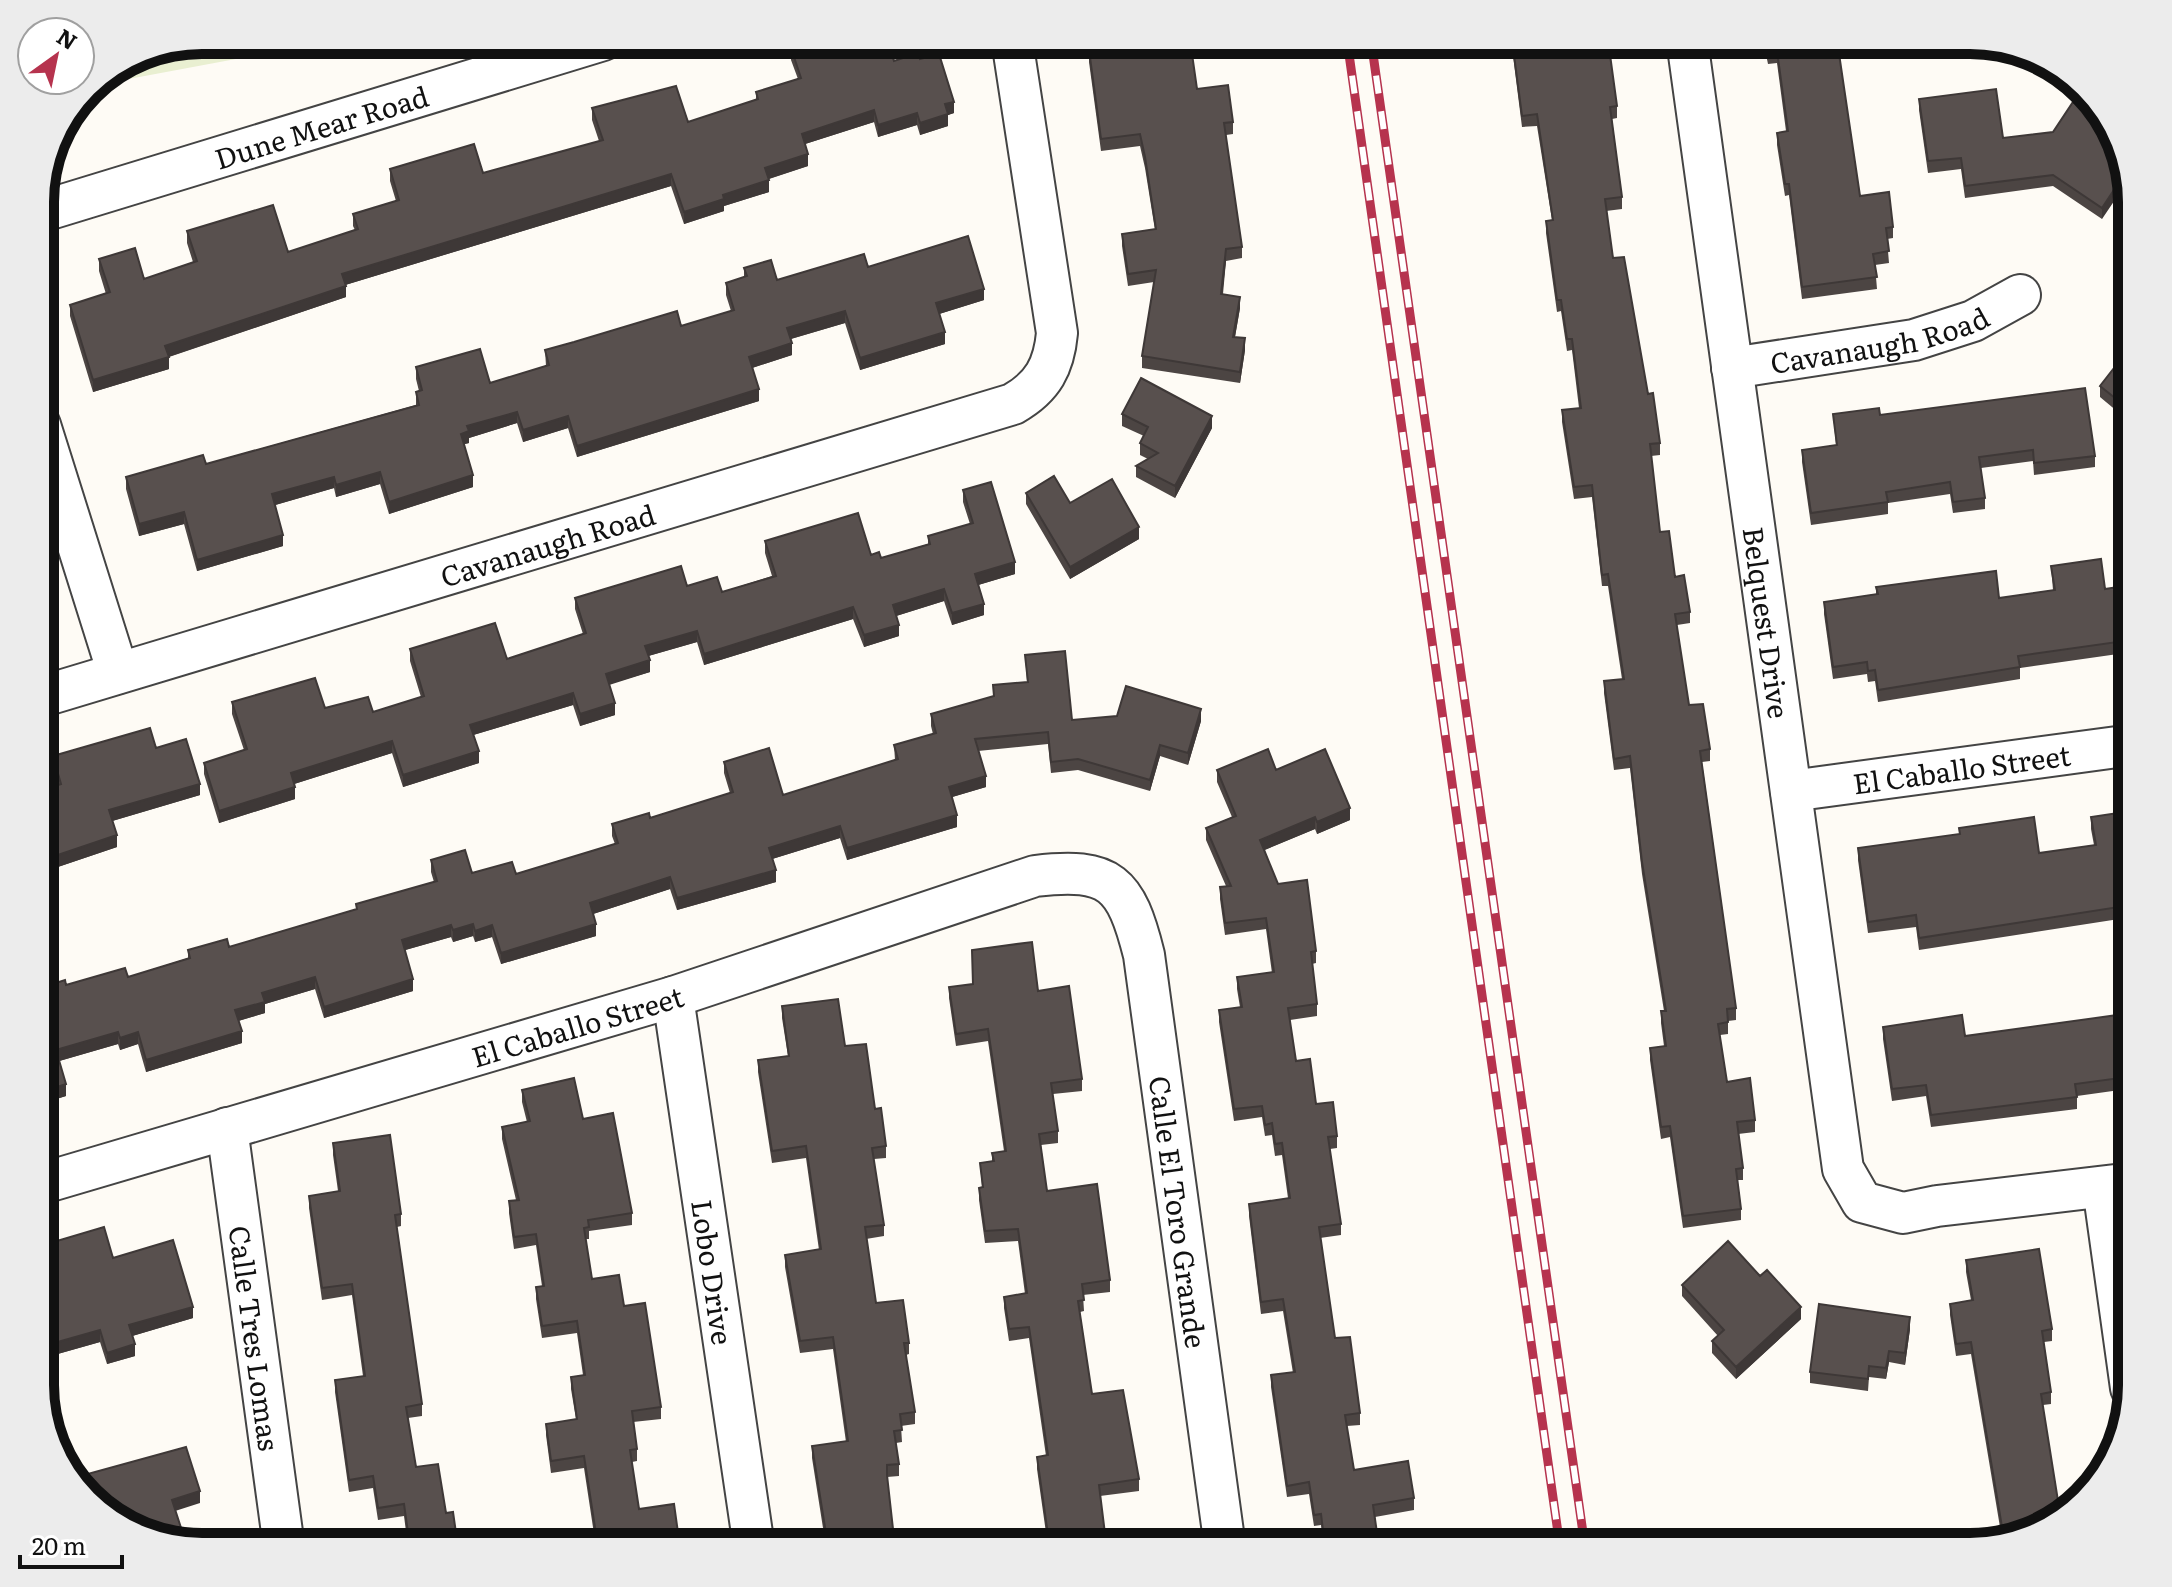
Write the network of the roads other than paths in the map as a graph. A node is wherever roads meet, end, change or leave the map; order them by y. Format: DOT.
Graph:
graph roads {
  1 [pos="529,54"];
  2 [pos="1014,54"];
  3 [pos="1689,54"];
  4 [pos="54,207"];
  5 [pos="2020,295"];
  6 [pos="1732,368"];
  7 [pos="54,470"];
  8 [pos="118,673"];
  9 [pos="54,693"];
  10 [pos="2118,747"];
  11 [pos="1791,791"];
  12 [pos="1112,883"];
  13 [pos="673,997"];
  14 [pos="227,1128"];
  15 [pos="54,1180"];
  16 [pos="2118,1185"];
  17 [pos="282,1533"];
  18 [pos="752,1533"];
  19 [pos="1223,1533"];
  1 -- 4 [label="street, Dune Mear Road"];
  2 -- 8 [label="street, Cavanaugh Road"];
  3 -- 6 [label="street, Belquest Drive"];
  5 -- 6 [label="street, Cavanaugh Road"];
  6 -- 11 [label="street, Belquest Drive"];
  7 -- 8 [label="street"];
  8 -- 9 [label="street, Cavanaugh Road"];
  10 -- 11 [label="street, El Caballo Street"];
  11 -- 16 [label="street, Belquest Drive"];
  12 -- 13 [label="street, El Caballo Street"];
  12 -- 19 [label="street, Calle El Toro Grande"];
  13 -- 14 [label="street, El Caballo Street"];
  13 -- 18 [label="street, Lobo Drive"];
  14 -- 15 [label="street, El Caballo Street"];
  14 -- 17 [label="street, Calle Tres Lomas"];
}
